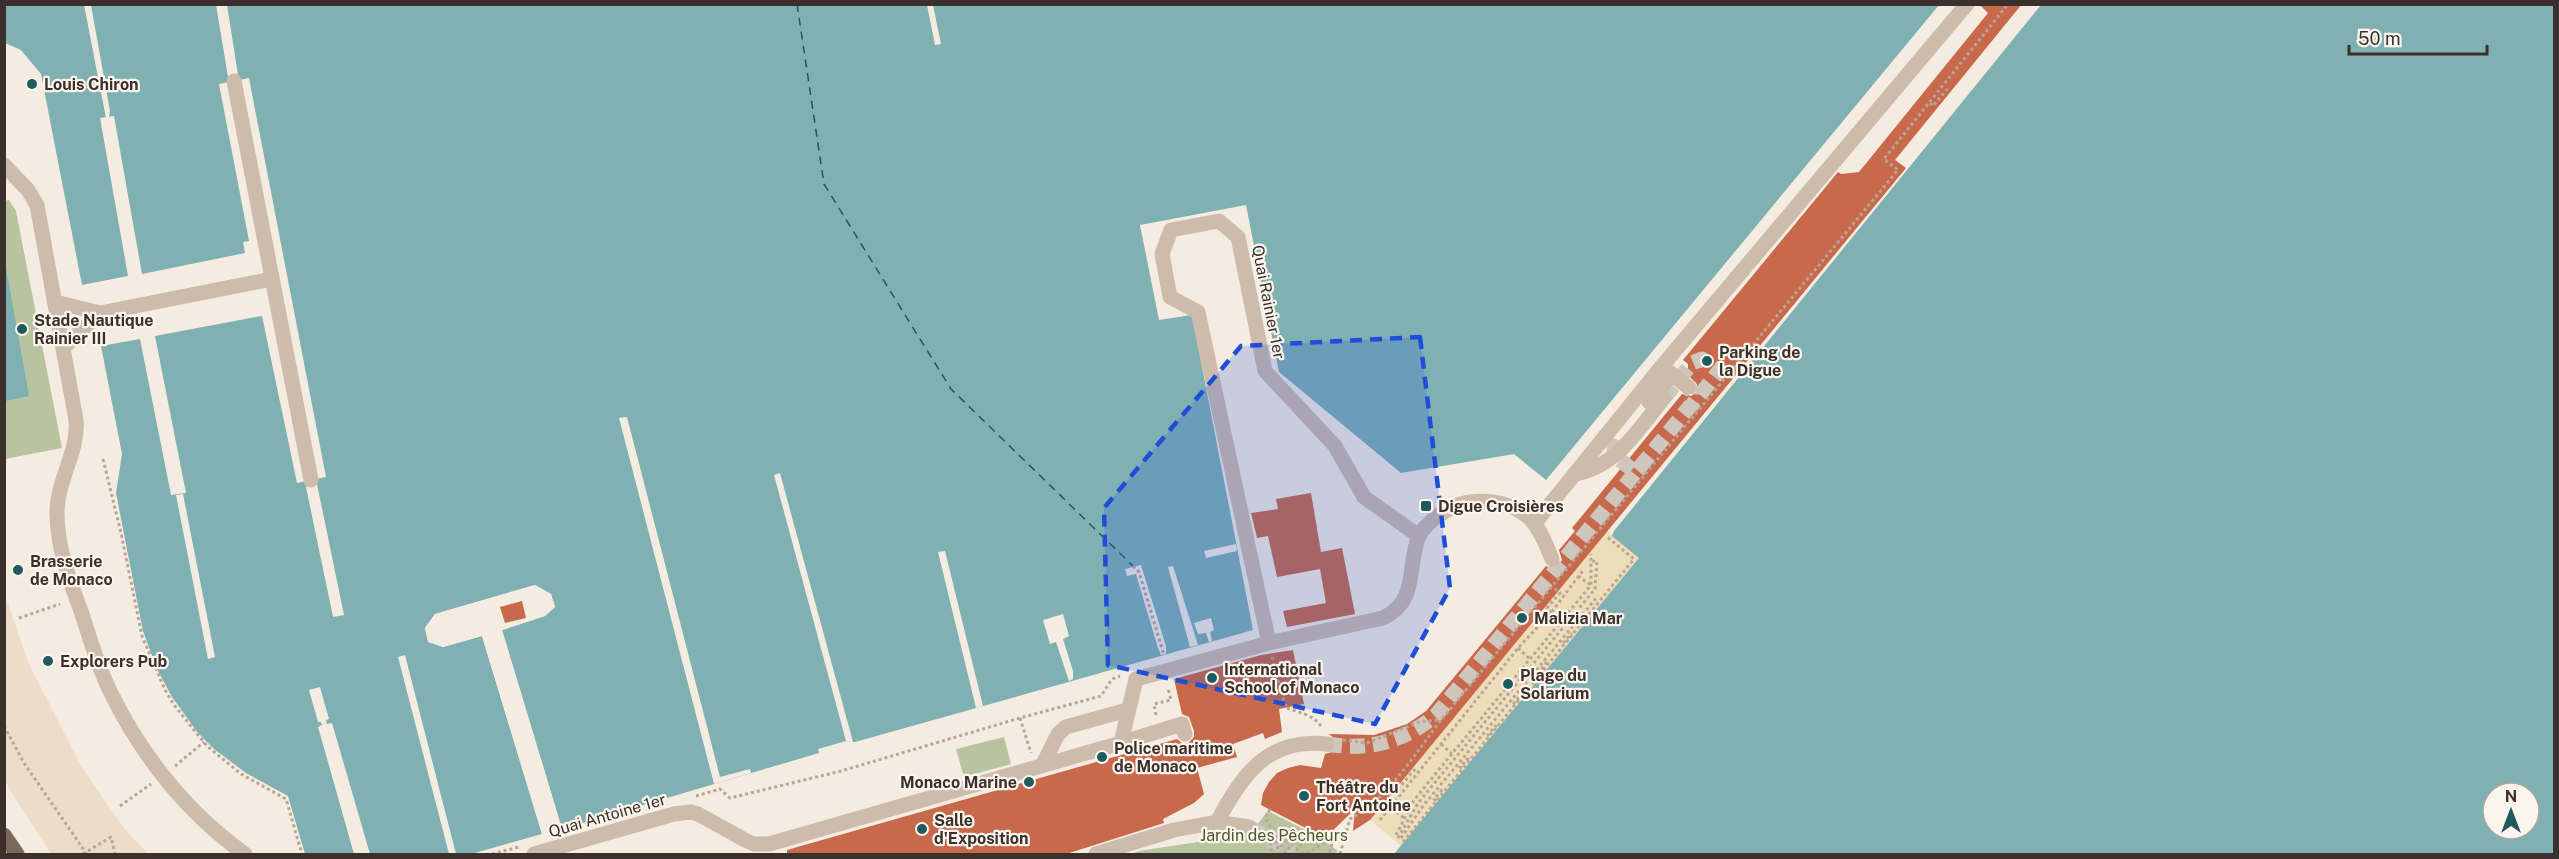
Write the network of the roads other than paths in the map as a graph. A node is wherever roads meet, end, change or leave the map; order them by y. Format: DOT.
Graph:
graph roads {
  1 [pos="1967,4"];
  2 [pos="234,81"];
  3 [pos="5,166"];
  4 [pos="272,279"];
  5 [pos="55,302"];
  6 [pos="100,313"];
  7 [pos="63,348"];
  8 [pos="1667,370"];
  9 [pos="1688,387"];
  10 [pos="1664,398"];
  11 [pos="1618,440"];
  12 [pos="1575,474"];
  13 [pos="311,480"];
  14 [pos="1535,523"];
  15 [pos="1419,536"];
  16 [pos="1552,559"];
  17 [pos="1269,643"];
  18 [pos="1127,710"];
  19 [pos="1185,734"];
  20 [pos="1333,739"];
  21 [pos="1120,743"];
  22 [pos="1042,766"];
  23 [pos="1217,822"];
  24 [pos="1249,827"];
  25 [pos="4,835"];
  26 [pos="554,851"];
  27 [pos="17,855"];
  28 [pos="245,855"];
  29 [pos="534,855"];
  30 [pos="1096,855"];
  1 -- 8 [label="street"];
  2 -- 4 [label="street"];
  3 -- 5 [label="street"];
  4 -- 6 [label="street"];
  4 -- 13 [label="street"];
  5 -- 6 [label="street"];
  5 -- 7 [label="street"];
  6 -- 7 [label="street"];
  7 -- 28 [label="street"];
  8 -- 9 [label="street"];
  8 -- 11 [label="street"];
  8 -- 12 [label="street"];
  10 -- 12 [label="street"];
  12 -- 14 [label="street"];
  14 -- 15 [label="street"];
  14 -- 16 [label="street"];
  15 -- 17 [label="street"];
  15 -- 17 [label="street, Quai Rainier 1er"];
  17 -- 18 [label="street"];
  18 -- 21 [label="street"];
  18 -- 22 [label="street"];
  19 -- 21 [label="street"];
  20 -- 23 [label="street"];
  21 -- 22 [label="street"];
  22 -- 26 [label="street, Quai Antoine 1er"];
  23 -- 24 [label="street"];
  23 -- 30 [label="street"];
  25 -- 27 [label="main road"];
  26 -- 29 [label="street, Quai Antoine 1er"];
}
